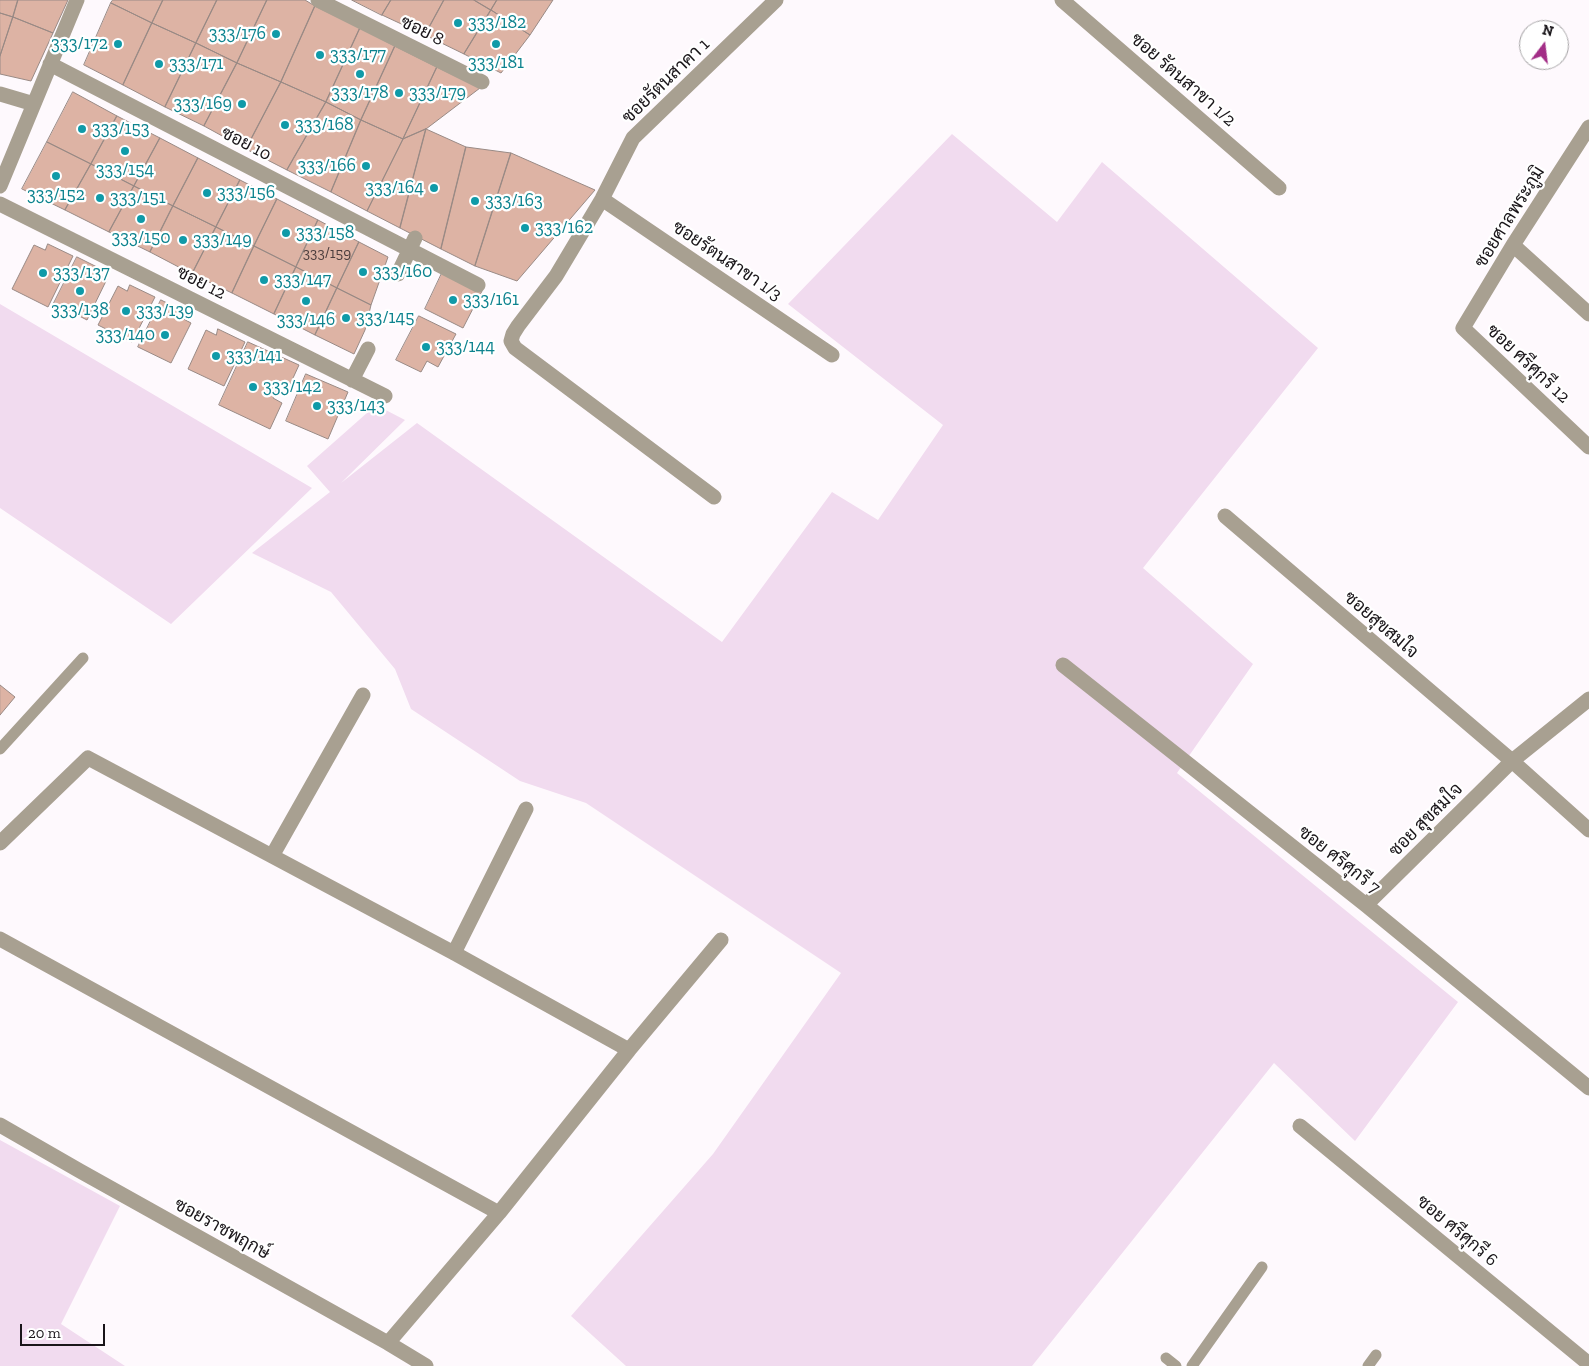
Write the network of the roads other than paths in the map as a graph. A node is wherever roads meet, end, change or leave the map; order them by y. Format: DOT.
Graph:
graph roads {
  1 [pos="77,0"];
  2 [pos="318,0"];
  3 [pos="776,0"];
  4 [pos="1062,0"];
  5 [pos="50,64"];
  6 [pos="482,82"];
  7 [pos="0,94"];
  8 [pos="34,104"];
  9 [pos="1589,127"];
  10 [pos="0,186"];
  11 [pos="1279,188"];
  12 [pos="602,199"];
  13 [pos="0,204"];
  14 [pos="412,244"];
  15 [pos="1513,245"];
  16 [pos="398,274"];
  17 [pos="478,285"];
  18 [pos="1589,314"];
  19 [pos="1463,328"];
  20 [pos="368,349"];
  21 [pos="832,354"];
  22 [pos="352,380"];
  23 [pos="385,396"];
  24 [pos="1589,447"];
  25 [pos="714,498"];
  26 [pos="1225,516"];
  27 [pos="83,658"];
  28 [pos="1063,665"];
  29 [pos="363,695"];
  30 [pos="1589,699"];
  31 [pos="0,750"];
  32 [pos="1512,761"];
  33 [pos="526,809"];
  34 [pos="1589,830"];
  35 [pos="0,843"];
  36 [pos="272,856"];
  37 [pos="1366,905"];
  38 [pos="0,939"];
  39 [pos="721,940"];
  40 [pos="454,953"];
  41 [pos="629,1050"];
  42 [pos="1589,1088"];
  43 [pos="0,1124"];
  44 [pos="1300,1126"];
  45 [pos="499,1213"];
  46 [pos="1262,1267"];
  47 [pos="388,1343"];
  48 [pos="1376,1354"];
  49 [pos="1166,1358"];
  50 [pos="1589,1364"];
  51 [pos="426,1366"];
  52 [pos="1176,1366"];
  53 [pos="1192,1366"];
  54 [pos="1368,1366"];
  1 -- 5 [label="street"];
  2 -- 6 [label="street, ซอย 8"];
  3 -- 12 [label="street, ซอยรัตนสาคา 1"];
  4 -- 11 [label="street, ซอย รัตนสาขา 1/2"];
  5 -- 8 [label="street"];
  5 -- 14 [label="street, ซอย 10"];
  7 -- 8 [label="street"];
  8 -- 10 [label="street"];
  9 -- 15 [label="street, ซอยศาลพระภูมิ"];
  12 -- 21 [label="street, ซอยรัตนสาขา 1/3"];
  12 -- 25 [label="street, ซอยรัตนสาคา 1"];
  13 -- 22 [label="street, ซอย 12"];
  14 -- 16 [label="street"];
  14 -- 17 [label="street, ซอย 10"];
  15 -- 18 [label="street"];
  15 -- 19 [label="street, ซอยศาลพระภูมิ"];
  19 -- 24 [label="street, ซอย ศรีศุกรี 12"];
  20 -- 22 [label="street"];
  22 -- 23 [label="street, ซอย 12"];
  26 -- 32 [label="street, ซอยสุขสมใจ"];
  27 -- 31 [label="lane"];
  28 -- 37 [label="street, ซอย ศรีศุกรี 7"];
  29 -- 36 [label="street"];
  30 -- 32 [label="street, ซอย สุขสมใจ"];
  32 -- 34 [label="street, ซอยสุขสมใจ"];
  32 -- 37 [label="street, ซอย สุขสมใจ"];
  33 -- 40 [label="street"];
  35 -- 36 [label="street"];
  36 -- 40 [label="street"];
  37 -- 42 [label="street, ซอย ศรีศุกรี 7"];
  38 -- 45 [label="street"];
  39 -- 41 [label="street"];
  40 -- 41 [label="street"];
  41 -- 45 [label="street"];
  43 -- 47 [label="street, ซอยราชพฤกษ์"];
  44 -- 50 [label="street, ซอย ศรีศุกรี 6"];
  45 -- 47 [label="street"];
  46 -- 53 [label="lane"];
  47 -- 51 [label="street, ซอยราชพฤกษ์"];
  48 -- 54 [label="lane"];
  49 -- 52 [label="lane"];
}
